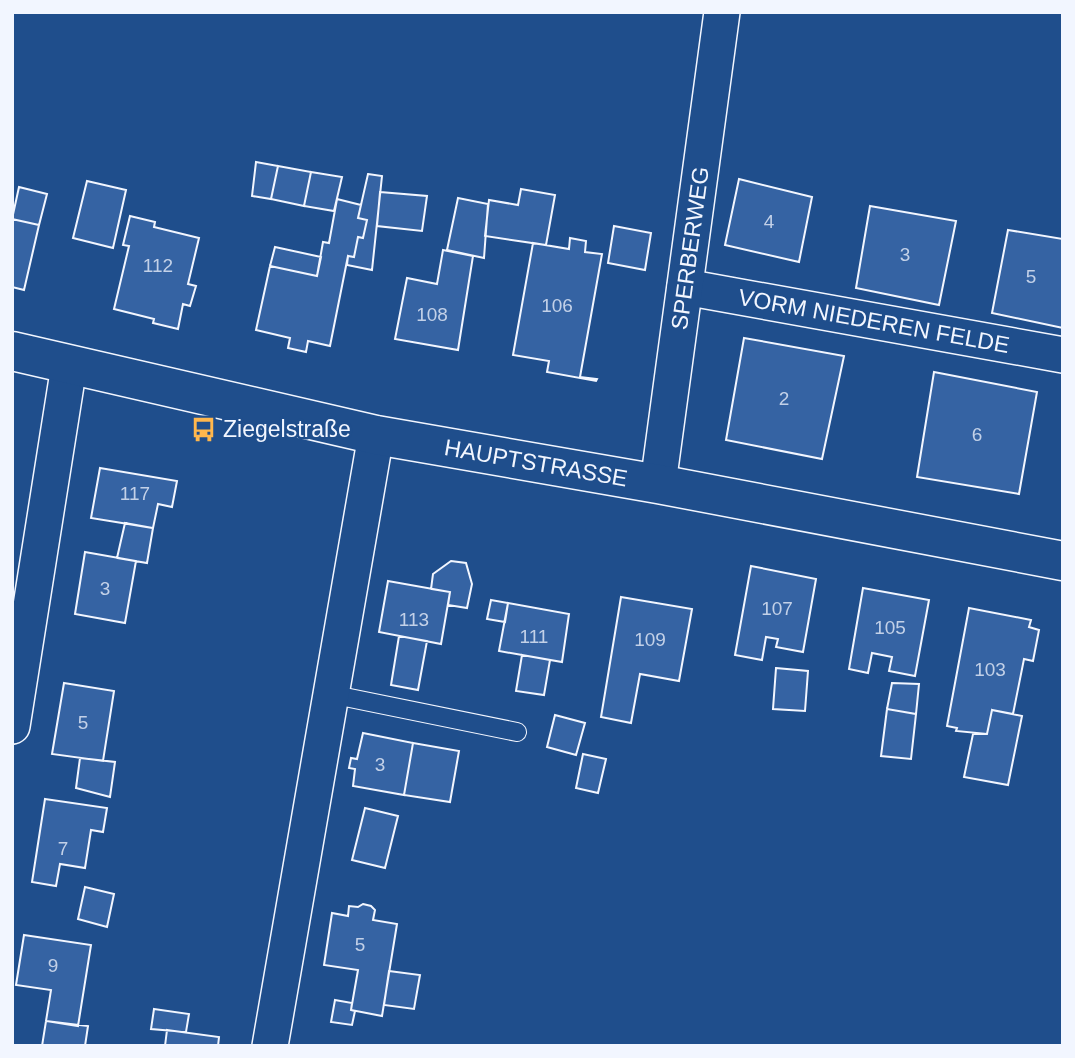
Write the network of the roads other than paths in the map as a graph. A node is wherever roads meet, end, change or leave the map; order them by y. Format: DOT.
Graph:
graph roads {
  1 [pos="722,12"];
  2 [pos="685,287"];
  3 [pos="12,351"];
  4 [pos="1063,355"];
  5 [pos="69,366"];
  6 [pos="376,435"];
  7 [pos="658,484"];
  8 [pos="1063,561"];
  9 [pos="330,694"];
  10 [pos="12,726"];
  11 [pos="517,732"];
  12 [pos="270,1046"];
  1 -- 2 [label="street, SPERBERWEG"];
  2 -- 4 [label="street, VORM NIEDEREN FELDE"];
  2 -- 7 [label="street, SPERBERWEG"];
  3 -- 5 [label="main road, HAUPTSTRASSE"];
  5 -- 6 [label="main road, HAUPTSTRASSE"];
  5 -- 10 [label="street"];
  6 -- 7 [label="main road, HAUPTSTRASSE"];
  6 -- 9 [label="street"];
  7 -- 8 [label="main road, HAUPTSTRASSE"];
  9 -- 11 [label="lane"];
  9 -- 12 [label="street"];
}
